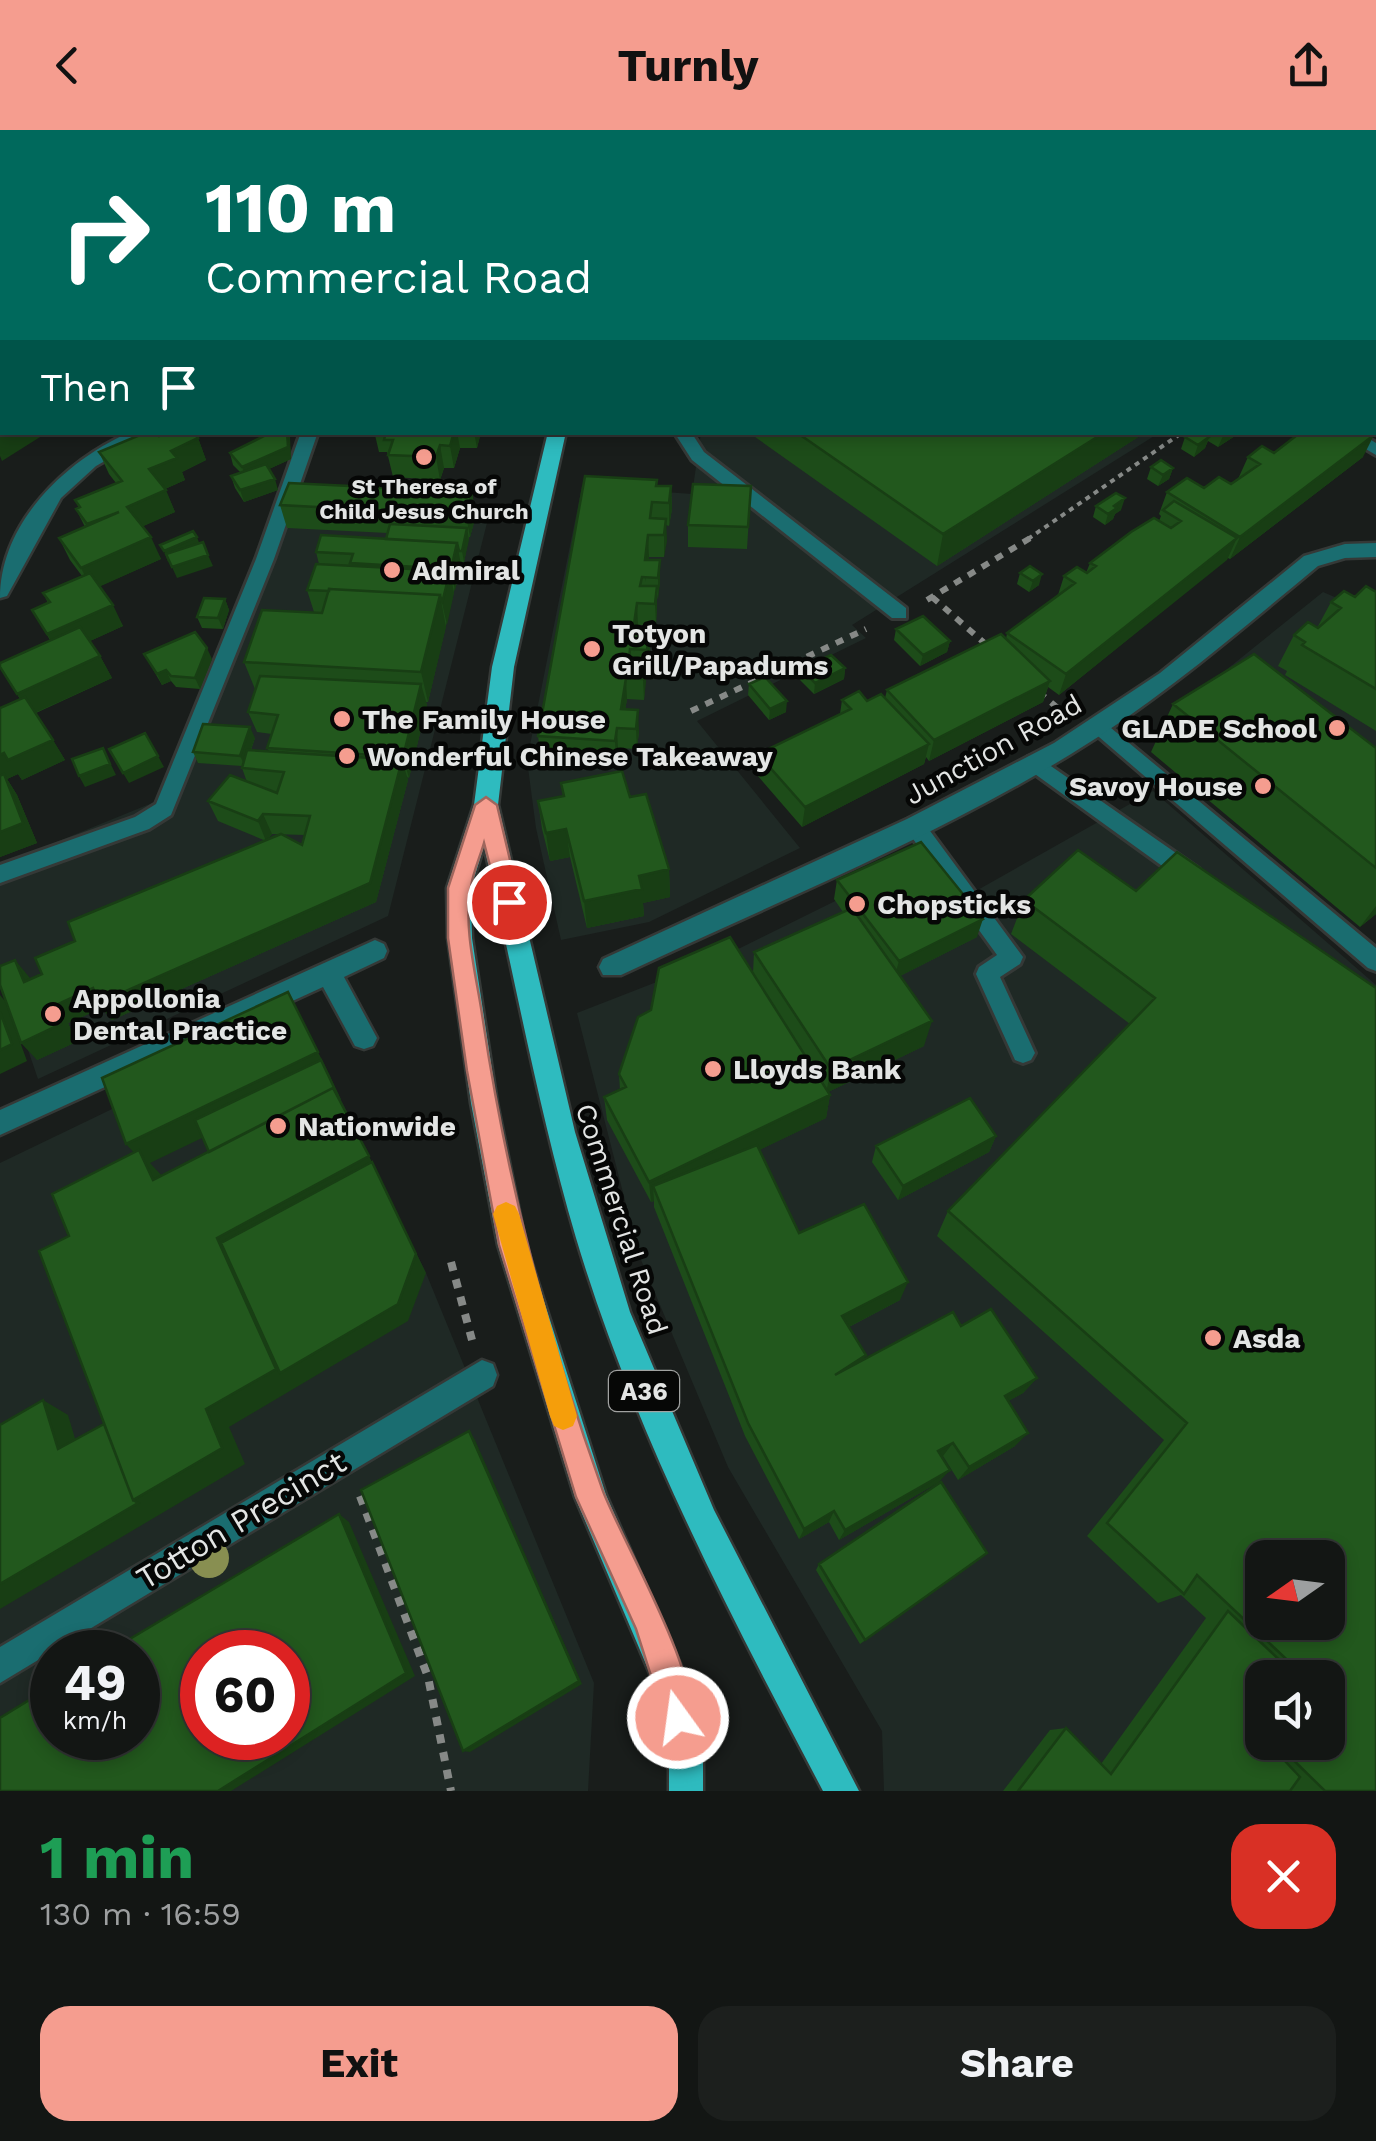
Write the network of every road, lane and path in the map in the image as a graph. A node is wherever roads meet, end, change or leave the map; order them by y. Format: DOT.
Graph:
graph roads {
  1 [pos="140,435"];
  2 [pos="309,435"];
  3 [pos="557,435"];
  4 [pos="684,435"];
  5 [pos="1179,435"];
  6 [pos="1350,435"];
  7 [pos="1376,450"];
  8 [pos="1376,550"];
  9 [pos="0,590"];
  10 [pos="932,597"];
  11 [pos="899,613"];
  12 [pos="1002,660"];
  13 [pos="1030,684"];
  14 [pos="691,711"];
  15 [pos="1093,730"];
  16 [pos="1035,764"];
  17 [pos="486,805"];
  18 [pos="915,826"];
  19 [pos="0,874"];
  20 [pos="1214,891"];
  21 [pos="375,951"];
  22 [pos="1376,961"];
  23 [pos="612,967"];
  24 [pos="328,972"];
  25 [pos="364,1038"];
  26 [pos="1024,1054"];
  27 [pos="0,1123"];
  28 [pos="451,1262"];
  29 [pos="482,1375"];
  30 [pos="345,1457"];
  31 [pos="0,1666"];
  32 [pos="452,1791"];
  33 [pos="686,1791"];
  34 [pos="842,1791"];
  1 -- 9 [label="street"];
  2 -- 19 [label="lane"];
  3 -- 17 [label="main road, Commercial Road / A36"];
  4 -- 11 [label="lane"];
  5 -- 10 [label="path"];
  6 -- 7 [label="lane"];
  8 -- 15 [label="street, Junction Road"];
  10 -- 11 [label="path"];
  10 -- 12 [label="path"];
  11 -- 14 [label="path"];
  13 -- 15 [label="path"];
  15 -- 16 [label="street, Junction Road"];
  15 -- 22 [label="lane"];
  16 -- 18 [label="street, Junction Road"];
  16 -- 20 [label="lane"];
  17 -- 33 [label="main road, Commercial Road / A36"];
  17 -- 34 [label="main road, Commercial Road / A36"];
  18 -- 23 [label="street, Junction Road"];
  18 -- 26 [label="lane"];
  21 -- 24 [label="street"];
  24 -- 25 [label="street"];
  24 -- 27 [label="street"];
  28 -- 29 [label="path"];
  29 -- 30 [label="street, Totton Precinct"];
  30 -- 31 [label="street, Totton Precinct"];
  30 -- 32 [label="path"];
}
